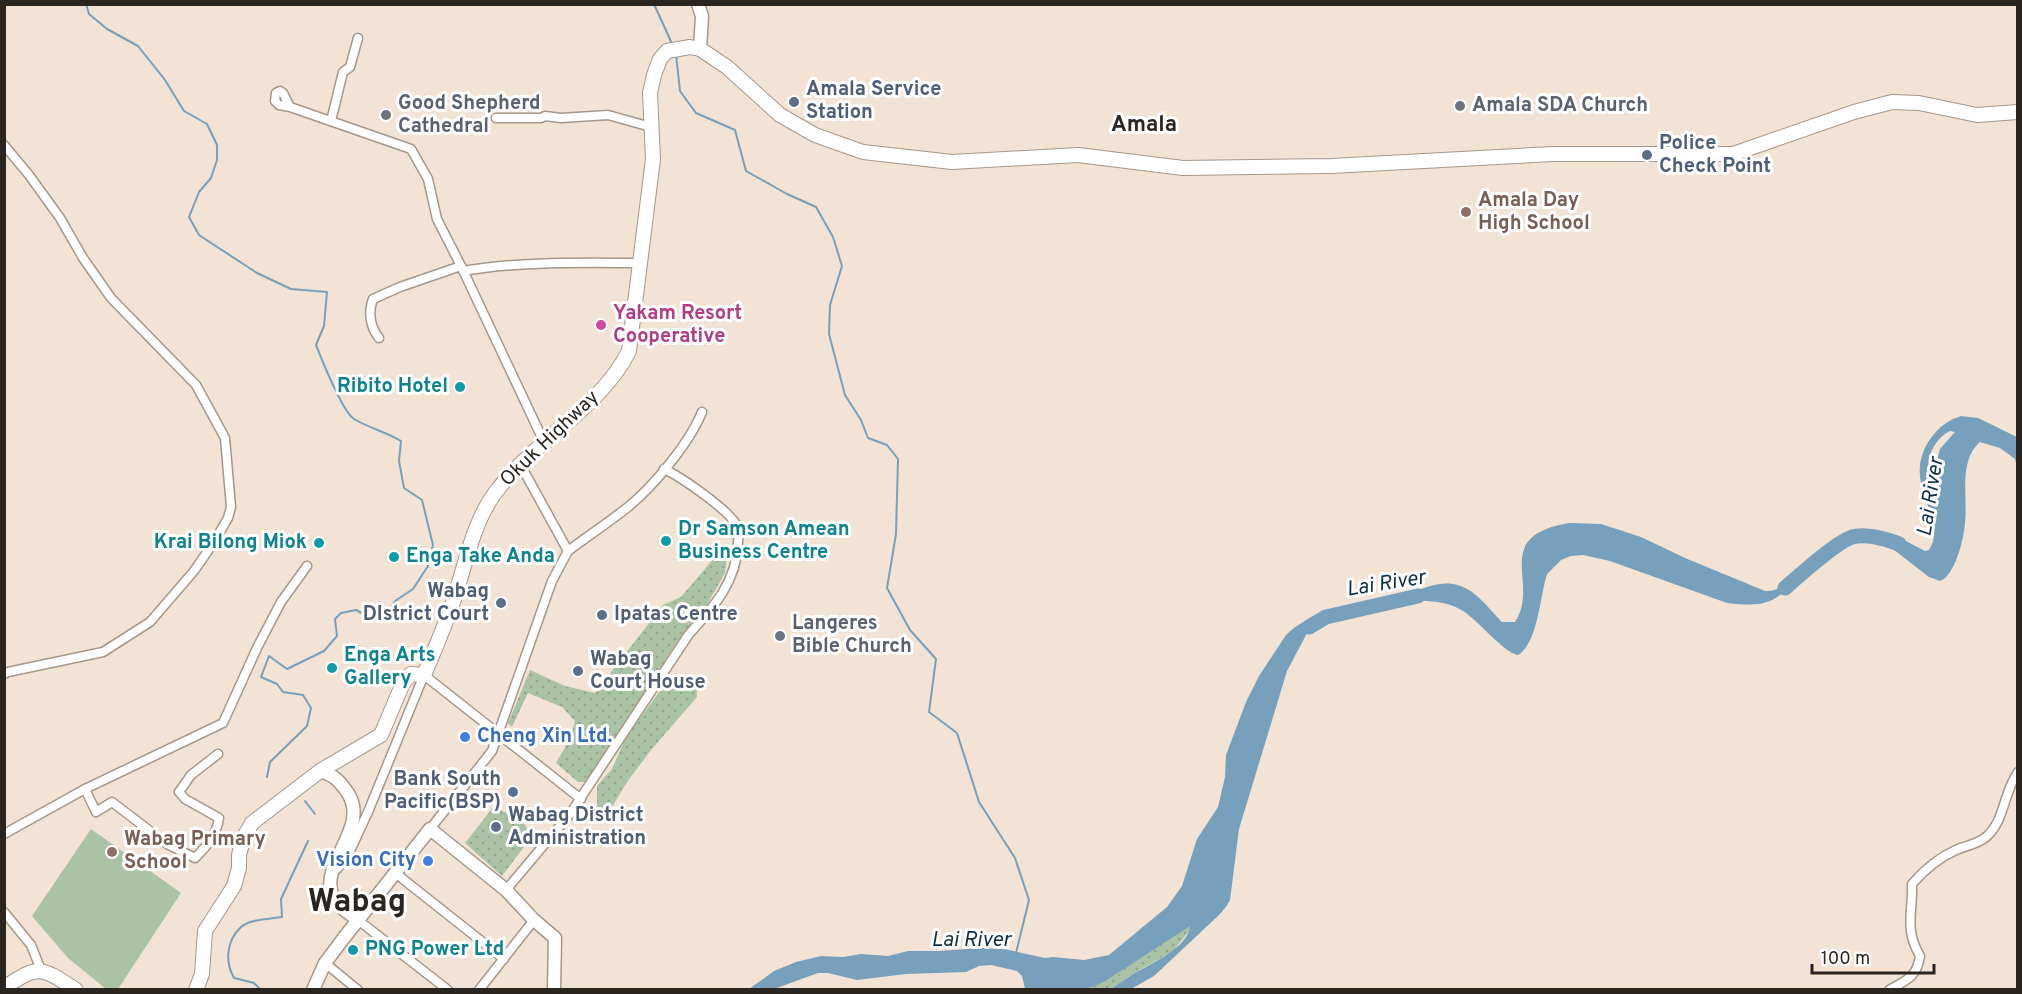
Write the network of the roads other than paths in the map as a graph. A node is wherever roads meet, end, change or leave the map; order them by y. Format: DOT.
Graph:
graph roads {
  1 [pos="698,4"];
  2 [pos="358,38"];
  3 [pos="695,48"];
  4 [pos="290,107"];
  5 [pos="2018,112"];
  6 [pos="496,118"];
  7 [pos="331,121"];
  8 [pos="651,127"];
  9 [pos="4,145"];
  10 [pos="641,263"];
  11 [pos="462,269"];
  12 [pos="379,338"];
  13 [pos="702,412"];
  14 [pos="544,442"];
  15 [pos="520,464"];
  16 [pos="663,469"];
  17 [pos="568,551"];
  18 [pos="307,566"];
  19 [pos="4,674"];
  20 [pos="424,675"];
  21 [pos="498,732"];
  22 [pos="218,754"];
  23 [pos="320,771"];
  24 [pos="2018,772"];
  25 [pos="85,789"];
  26 [pos="581,799"];
  27 [pos="430,829"];
  28 [pos="4,834"];
  29 [pos="394,872"];
  30 [pos="330,878"];
  31 [pos="506,890"];
  32 [pos="4,912"];
  33 [pos="358,920"];
  34 [pos="534,920"];
  35 [pos="504,959"];
  36 [pos="325,963"];
  37 [pos="41,970"];
  38 [pos="4,988"];
  39 [pos="76,990"];
  40 [pos="196,990"];
  41 [pos="314,990"];
  42 [pos="358,990"];
  43 [pos="448,990"];
  44 [pos="479,990"];
  45 [pos="554,990"];
  46 [pos="1889,990"];
  1 -- 3 [label="street"];
  2 -- 7 [label="street"];
  3 -- 5 [label="main road"];
  3 -- 8 [label="main road, Okuk Highway"];
  4 -- 7 [label="street"];
  6 -- 8 [label="street"];
  7 -- 11 [label="street"];
  8 -- 10 [label="main road, Okuk Highway"];
  9 -- 19 [label="street"];
  10 -- 11 [label="street"];
  10 -- 14 [label="main road, Okuk Highway"];
  11 -- 12 [label="street"];
  11 -- 14 [label="street"];
  13 -- 16 [label="street"];
  14 -- 15 [label="main road, Okuk Highway"];
  15 -- 17 [label="street"];
  15 -- 20 [label="main road, Okuk Highway"];
  16 -- 17 [label="street"];
  16 -- 26 [label="street"];
  17 -- 21 [label="street"];
  18 -- 25 [label="street"];
  20 -- 21 [label="street"];
  20 -- 23 [label="main road"];
  20 -- 30 [label="street"];
  21 -- 26 [label="street"];
  21 -- 27 [label="street"];
  22 -- 25 [label="street"];
  23 -- 30 [label="street"];
  23 -- 40 [label="main road"];
  24 -- 46 [label="street"];
  25 -- 28 [label="street"];
  26 -- 31 [label="street"];
  27 -- 29 [label="street"];
  27 -- 31 [label="street"];
  29 -- 33 [label="street"];
  29 -- 35 [label="street"];
  30 -- 33 [label="street"];
  31 -- 34 [label="street"];
  32 -- 37 [label="street"];
  33 -- 36 [label="street"];
  33 -- 43 [label="street"];
  34 -- 35 [label="street"];
  34 -- 45 [label="street"];
  35 -- 44 [label="street"];
  36 -- 41 [label="street"];
  36 -- 42 [label="street"];
  37 -- 38 [label="main road"];
  37 -- 39 [label="main road"];
}
